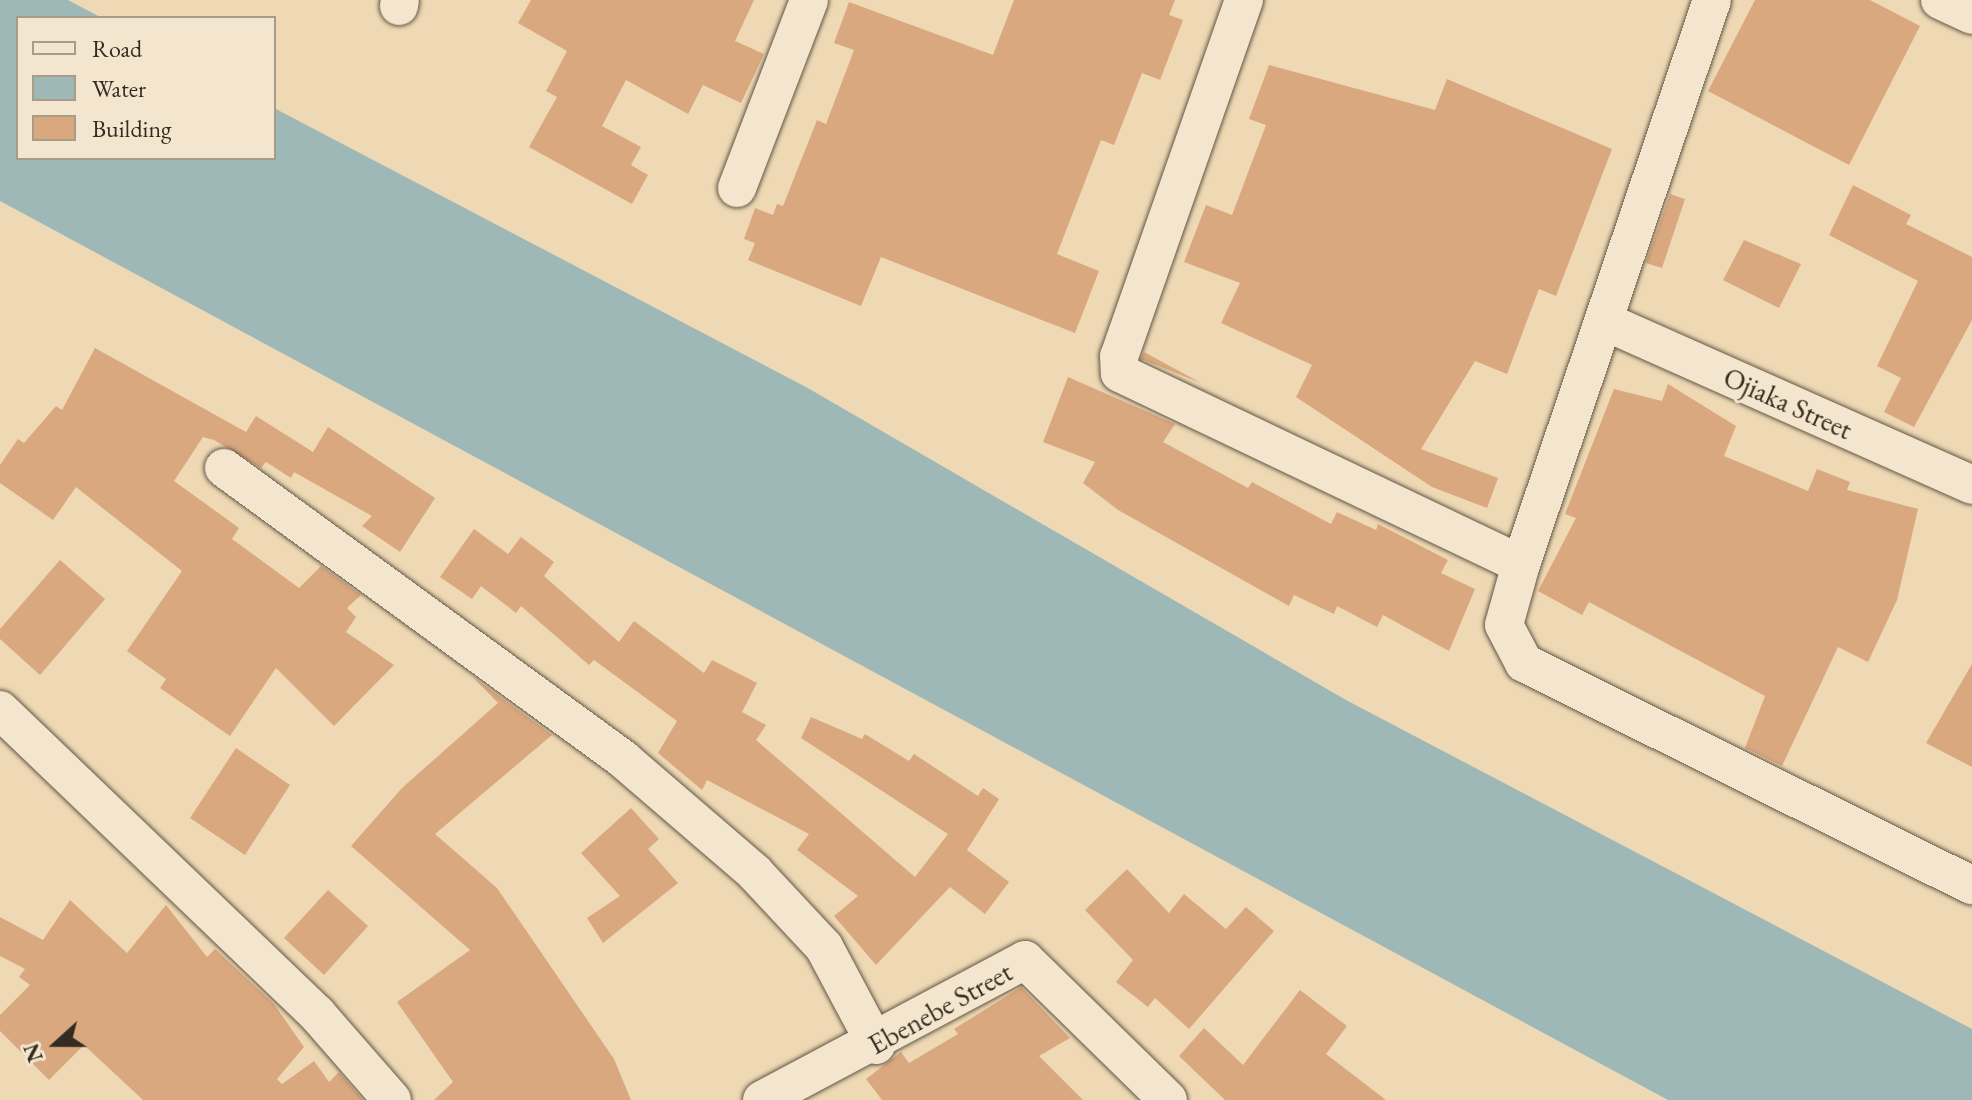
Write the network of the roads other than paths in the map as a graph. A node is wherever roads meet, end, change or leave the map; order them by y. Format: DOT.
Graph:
graph roads {
  1 [pos="809,0"];
  2 [pos="1244,0"];
  3 [pos="1712,0"];
  4 [pos="737,188"];
  5 [pos="1604,321"];
  6 [pos="224,468"];
  7 [pos="1972,485"];
  8 [pos="1521,564"];
  9 [pos="0,710"];
  10 [pos="1972,885"];
  11 [pos="876,1045"];
  12 [pos="392,1100"];
  13 [pos="762,1100"];
  14 [pos="1168,1100"];
  1 -- 4 [label="street"];
  2 -- 8 [label="street"];
  3 -- 5 [label="street"];
  5 -- 7 [label="street, Ojiaka Street"];
  5 -- 8 [label="street"];
  6 -- 11 [label="street"];
  8 -- 10 [label="street"];
  9 -- 12 [label="street"];
  11 -- 13 [label="street, Ebenebe Street"];
  11 -- 14 [label="street, Ebenebe Street"];
}
